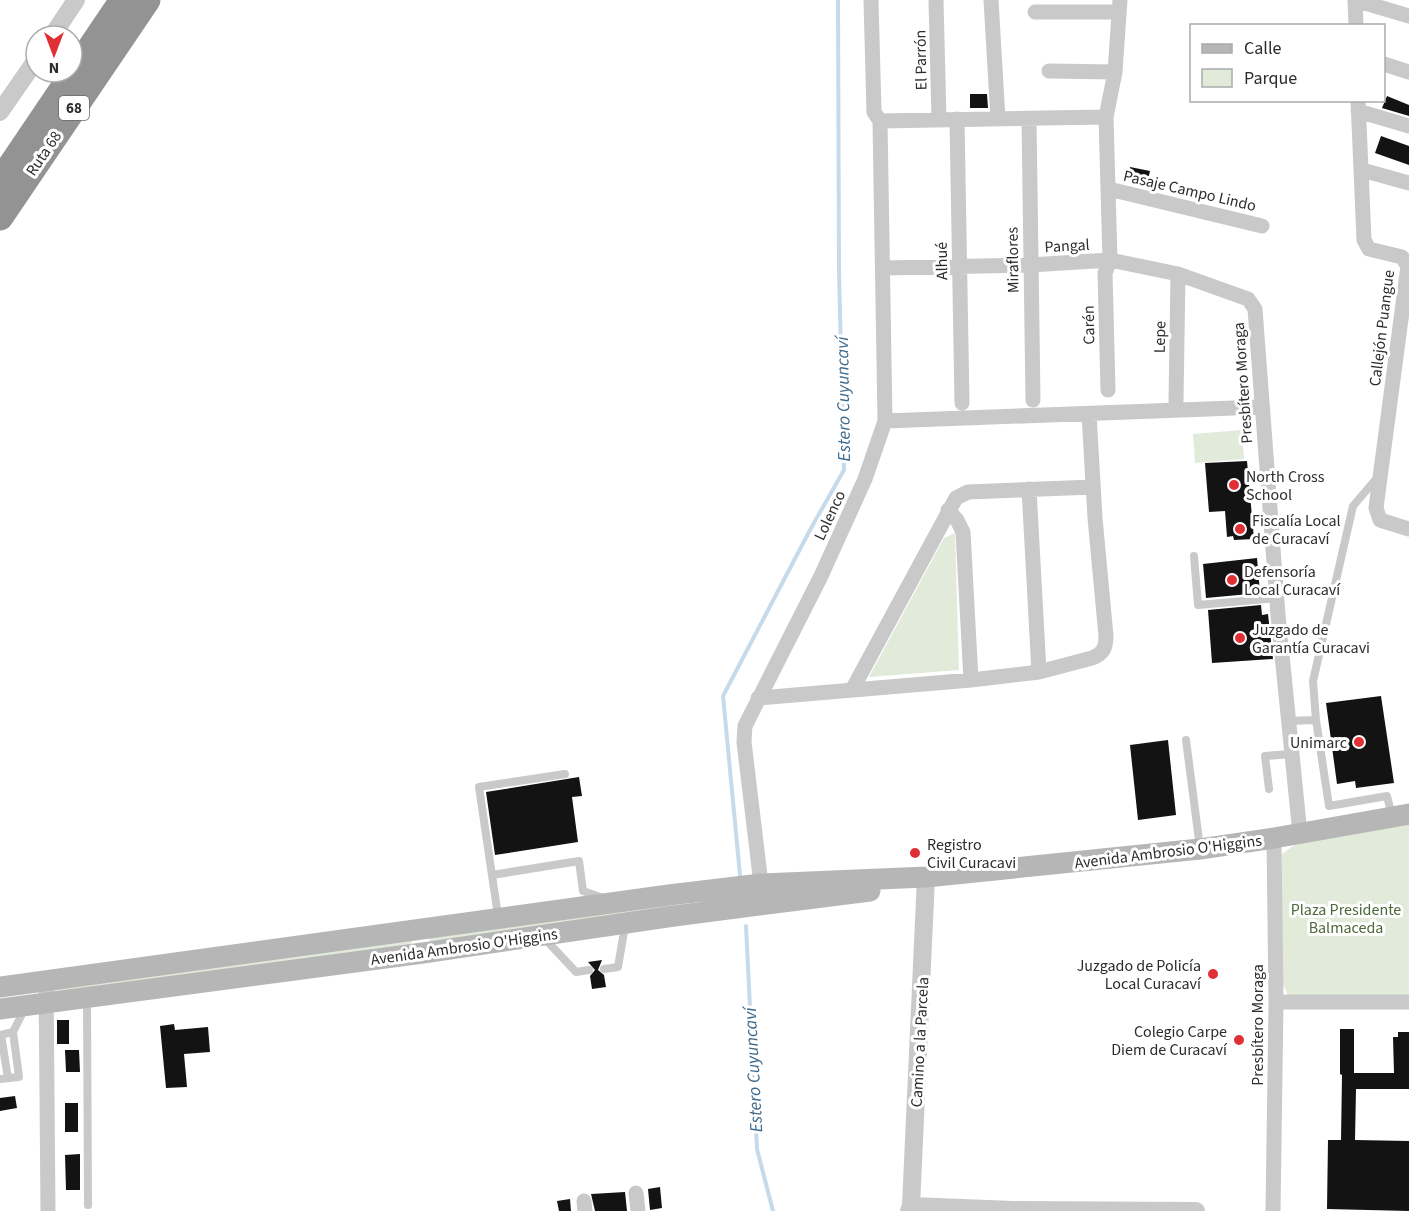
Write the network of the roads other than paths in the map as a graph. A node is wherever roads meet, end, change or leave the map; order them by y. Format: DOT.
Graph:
graph roads {
  1 [pos="76,0"];
  2 [pos="123,0"];
  3 [pos="147,0"];
  4 [pos="871,0"];
  5 [pos="936,0"];
  6 [pos="991,0"];
  7 [pos="1355,0"];
  8 [pos="1119,6"];
  9 [pos="1035,12"];
  10 [pos="1409,16"];
  11 [pos="60,24"];
  12 [pos="1356,24"];
  13 [pos="1385,65"];
  14 [pos="1049,71"];
  15 [pos="1115,72"];
  16 [pos="1409,72"];
  17 [pos="24,77"];
  18 [pos="1358,106"];
  19 [pos="0,112"];
  20 [pos="1107,117"];
  21 [pos="957,119"];
  22 [pos="998,119"];
  23 [pos="1029,119"];
  24 [pos="939,120"];
  25 [pos="879,121"];
  26 [pos="1409,126"];
  27 [pos="1362,170"];
  28 [pos="0,182"];
  29 [pos="1409,183"];
  30 [pos="1109,189"];
  31 [pos="0,217"];
  32 [pos="1262,226"];
  33 [pos="1110,260"];
  34 [pos="1030,265"];
  35 [pos="959,267"];
  36 [pos="883,268"];
  37 [pos="1178,274"];
  38 [pos="1108,390"];
  39 [pos="1033,400"];
  40 [pos="1176,401"];
  41 [pos="962,403"];
  42 [pos="1261,407"];
  43 [pos="1089,414"];
  44 [pos="885,421"];
  45 [pos="1380,474"];
  46 [pos="1093,487"];
  47 [pos="1029,489"];
  48 [pos="948,510"];
  49 [pos="1409,529"];
  50 [pos="1194,556"];
  51 [pos="1277,598"];
  52 [pos="1039,672"];
  53 [pos="971,680"];
  54 [pos="852,690"];
  55 [pos="758,698"];
  56 [pos="1316,720"];
  57 [pos="1288,721"];
  58 [pos="1186,740"];
  59 [pos="1291,754"];
  60 [pos="565,774"];
  61 [pos="1269,789"];
  62 [pos="1401,816"];
  63 [pos="1300,834"];
  64 [pos="1274,838"];
  65 [pos="1200,849"];
  66 [pos="492,875"];
  67 [pos="926,877"];
  68 [pos="761,894"];
  69 [pos="612,902"];
  70 [pos="498,918"];
  71 [pos="625,923"];
  72 [pos="421,928"];
  73 [pos="542,935"];
  74 [pos="423,953"];
  75 [pos="198,958"];
  76 [pos="603,969"];
  77 [pos="589,970"];
  78 [pos="45,979"];
  79 [pos="202,981"];
  80 [pos="0,987"];
  81 [pos="87,996"];
  82 [pos="1276,1002"];
  83 [pos="1409,1002"];
  84 [pos="36,1004"];
  85 [pos="0,1009"];
  86 [pos="13,1032"];
  87 [pos="0,1035"];
  88 [pos="4,1079"];
  89 [pos="636,1193"];
  90 [pos="88,1205"];
  91 [pos="911,1209"];
  92 [pos="1013,1210"];
  93 [pos="48,1211"];
  94 [pos="638,1211"];
  95 [pos="1196,1211"];
  96 [pos="1274,1211"];
  1 -- 11 [label="street"];
  2 -- 28 [label="highway, Ruta 68 / 68"];
  3 -- 31 [label="highway, Ruta 68 / 68"];
  4 -- 25 [label="street, Lolenco"];
  5 -- 24 [label="street, El Parrón"];
  6 -- 22 [label="street"];
  7 -- 10 [label="street"];
  7 -- 12 [label="street"];
  8 -- 9 [label="street"];
  8 -- 15 [label="street"];
  13 -- 16 [label="street"];
  14 -- 15 [label="street"];
  15 -- 20 [label="street"];
  17 -- 19 [label="street"];
  18 -- 26 [label="street"];
  18 -- 27 [label="street, Callejón Puangue"];
  20 -- 23 [label="street"];
  20 -- 30 [label="street"];
  21 -- 22 [label="street"];
  21 -- 24 [label="street"];
  21 -- 35 [label="street, Alhué"];
  22 -- 23 [label="street"];
  23 -- 34 [label="street, Miraflores"];
  24 -- 25 [label="street"];
  25 -- 36 [label="street, Lolenco"];
  27 -- 29 [label="street"];
  27 -- 45 [label="street, Callejón Puangue"];
  30 -- 32 [label="street, Pasaje Campo Lindo"];
  30 -- 33 [label="street"];
  33 -- 34 [label="street, Pangal"];
  33 -- 37 [label="street, Presbítero Moraga"];
  33 -- 38 [label="street, Carén"];
  34 -- 35 [label="street, Pangal"];
  34 -- 39 [label="street, Miraflores"];
  35 -- 36 [label="street, Pangal"];
  35 -- 41 [label="street, Alhué"];
  36 -- 44 [label="street, Lolenco"];
  37 -- 40 [label="street, Lepe"];
  37 -- 42 [label="street, Presbítero Moraga"];
  42 -- 43 [label="street"];
  42 -- 51 [label="street, Presbítero Moraga"];
  43 -- 44 [label="street"];
  43 -- 46 [label="street"];
  44 -- 55 [label="street, Lolenco"];
  45 -- 49 [label="street, Callejón Puangue"];
  45 -- 56 [label="lane"];
  46 -- 47 [label="street"];
  46 -- 52 [label="street"];
  47 -- 48 [label="street"];
  47 -- 52 [label="street"];
  48 -- 53 [label="street"];
  48 -- 54 [label="street"];
  50 -- 51 [label="lane"];
  51 -- 57 [label="street, Presbítero Moraga"];
  52 -- 53 [label="street"];
  53 -- 54 [label="street"];
  54 -- 55 [label="street"];
  55 -- 68 [label="street, Lolenco"];
  56 -- 57 [label="lane"];
  56 -- 62 [label="lane"];
  57 -- 59 [label="street, Presbítero Moraga"];
  58 -- 65 [label="lane"];
  59 -- 61 [label="lane"];
  59 -- 63 [label="street, Presbítero Moraga"];
  60 -- 66 [label="lane"];
  62 -- 63 [label="main road, Avenida Ambrosio O'Higgins"];
  63 -- 64 [label="main road, Avenida Ambrosio O'Higgins"];
  64 -- 65 [label="main road, Avenida Ambrosio O'Higgins"];
  64 -- 82 [label="street, Presbítero Moraga"];
  65 -- 67 [label="main road, Avenida Ambrosio O'Higgins"];
  66 -- 69 [label="lane"];
  66 -- 70 [label="lane"];
  67 -- 68 [label="main road, Avenida Ambrosio O'Higgins"];
  67 -- 91 [label="street, Camino a la Parcela"];
  68 -- 69 [label="main road, Avenida Ambrosio O'Higgins"];
  68 -- 71 [label="main road, Avenida Ambrosio O'Higgins"];
  69 -- 70 [label="main road, Avenida Ambrosio O'Higgins"];
  70 -- 72 [label="main road, Avenida Ambrosio O'Higgins"];
  71 -- 73 [label="main road, Avenida Ambrosio O'Higgins"];
  71 -- 76 [label="lane"];
  72 -- 74 [label="main road"];
  72 -- 75 [label="main road, Avenida Ambrosio O'Higgins"];
  73 -- 74 [label="main road, Avenida Ambrosio O'Higgins"];
  73 -- 77 [label="lane"];
  74 -- 79 [label="main road, Avenida Ambrosio O'Higgins"];
  75 -- 78 [label="main road, Avenida Ambrosio O'Higgins"];
  75 -- 79 [label="main road"];
  78 -- 80 [label="main road, Avenida Ambrosio O'Higgins"];
  78 -- 84 [label="street"];
  79 -- 81 [label="main road, Avenida Ambrosio O'Higgins"];
  81 -- 84 [label="main road, Avenida Ambrosio O'Higgins"];
  81 -- 90 [label="lane"];
  82 -- 83 [label="street"];
  82 -- 96 [label="street, Presbítero Moraga"];
  84 -- 85 [label="main road, Avenida Ambrosio O'Higgins"];
  84 -- 86 [label="lane"];
  84 -- 93 [label="street"];
  86 -- 87 [label="lane"];
  86 -- 88 [label="lane"];
  87 -- 88 [label="lane"];
  89 -- 94 [label="street"];
  91 -- 92 [label="street"];
  92 -- 95 [label="street"];
}
